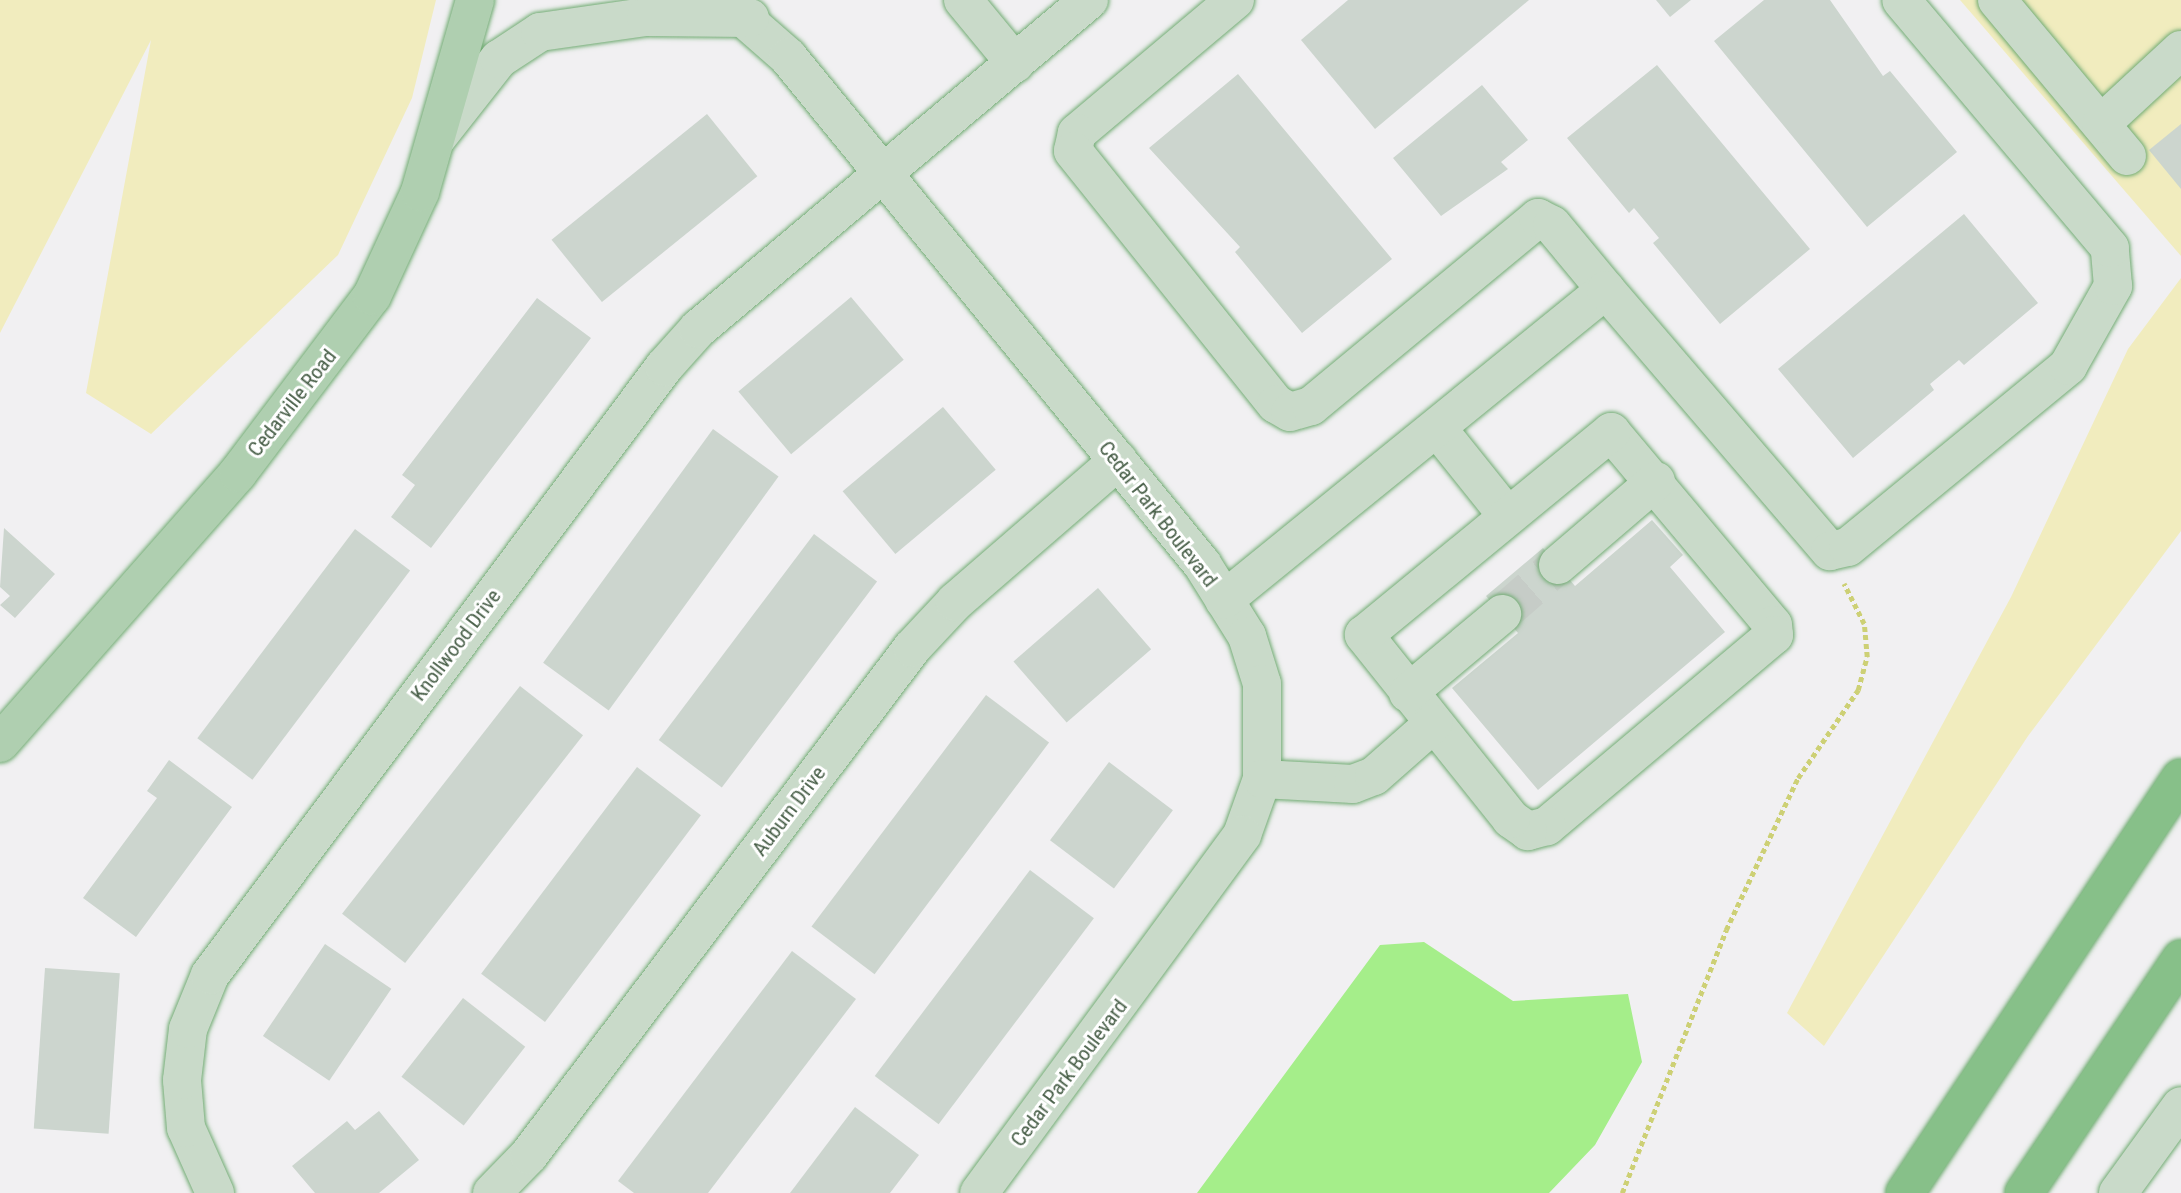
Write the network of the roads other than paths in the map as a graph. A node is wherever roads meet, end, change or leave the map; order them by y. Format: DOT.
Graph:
graph roads {
  1 [pos="475,0"];
  2 [pos="963,0"];
  3 [pos="1089,0"];
  4 [pos="1235,0"];
  5 [pos="1901,0"];
  6 [pos="1997,0"];
  7 [pos="737,6"];
  8 [pos="2181,50"];
  9 [pos="1015,63"];
  10 [pos="2101,124"];
  11 [pos="436,139"];
  12 [pos="2127,156"];
  13 [pos="884,173"];
  14 [pos="1606,290"];
  15 [pos="1437,428"];
  16 [pos="1118,461"];
  17 [pos="1656,481"];
  18 [pos="1506,514"];
  19 [pos="1558,565"];
  20 [pos="1224,600"];
  21 [pos="1502,614"];
  22 [pos="1408,693"];
  23 [pos="1433,724"];
  24 [pos="0,743"];
  25 [pos="2181,778"];
  26 [pos="1262,779"];
  27 [pos="2181,959"];
  28 [pos="2181,1106"];
  29 [pos="215,1193"];
  30 [pos="492,1193"];
  31 [pos="979,1193"];
  32 [pos="1905,1193"];
  33 [pos="2024,1193"];
  34 [pos="2118,1193"];
  1 -- 11 [label="main road, Cedarville Road"];
  2 -- 9 [label="street"];
  3 -- 9 [label="street, Knollwood Drive"];
  4 -- 14 [label="street"];
  5 -- 14 [label="street"];
  6 -- 10 [label="street"];
  7 -- 11 [label="street"];
  7 -- 13 [label="street, Cedar Park Boulevard"];
  8 -- 10 [label="street"];
  9 -- 13 [label="street, Knollwood Drive"];
  10 -- 12 [label="street"];
  11 -- 24 [label="main road, Cedarville Road"];
  13 -- 16 [label="street, Cedar Park Boulevard"];
  13 -- 29 [label="street, Knollwood Drive"];
  14 -- 15 [label="street"];
  15 -- 18 [label="street"];
  15 -- 20 [label="street"];
  16 -- 20 [label="street, Cedar Park Boulevard"];
  16 -- 30 [label="street, Auburn Drive"];
  17 -- 18 [label="street"];
  17 -- 19 [label="street"];
  17 -- 23 [label="street"];
  18 -- 22 [label="street"];
  20 -- 26 [label="street, Cedar Park Boulevard"];
  21 -- 22 [label="street"];
  22 -- 23 [label="street"];
  23 -- 26 [label="street"];
  25 -- 32 [label="highway"];
  26 -- 31 [label="street, Cedar Park Boulevard"];
  27 -- 33 [label="highway"];
  28 -- 34 [label="street"];
}
